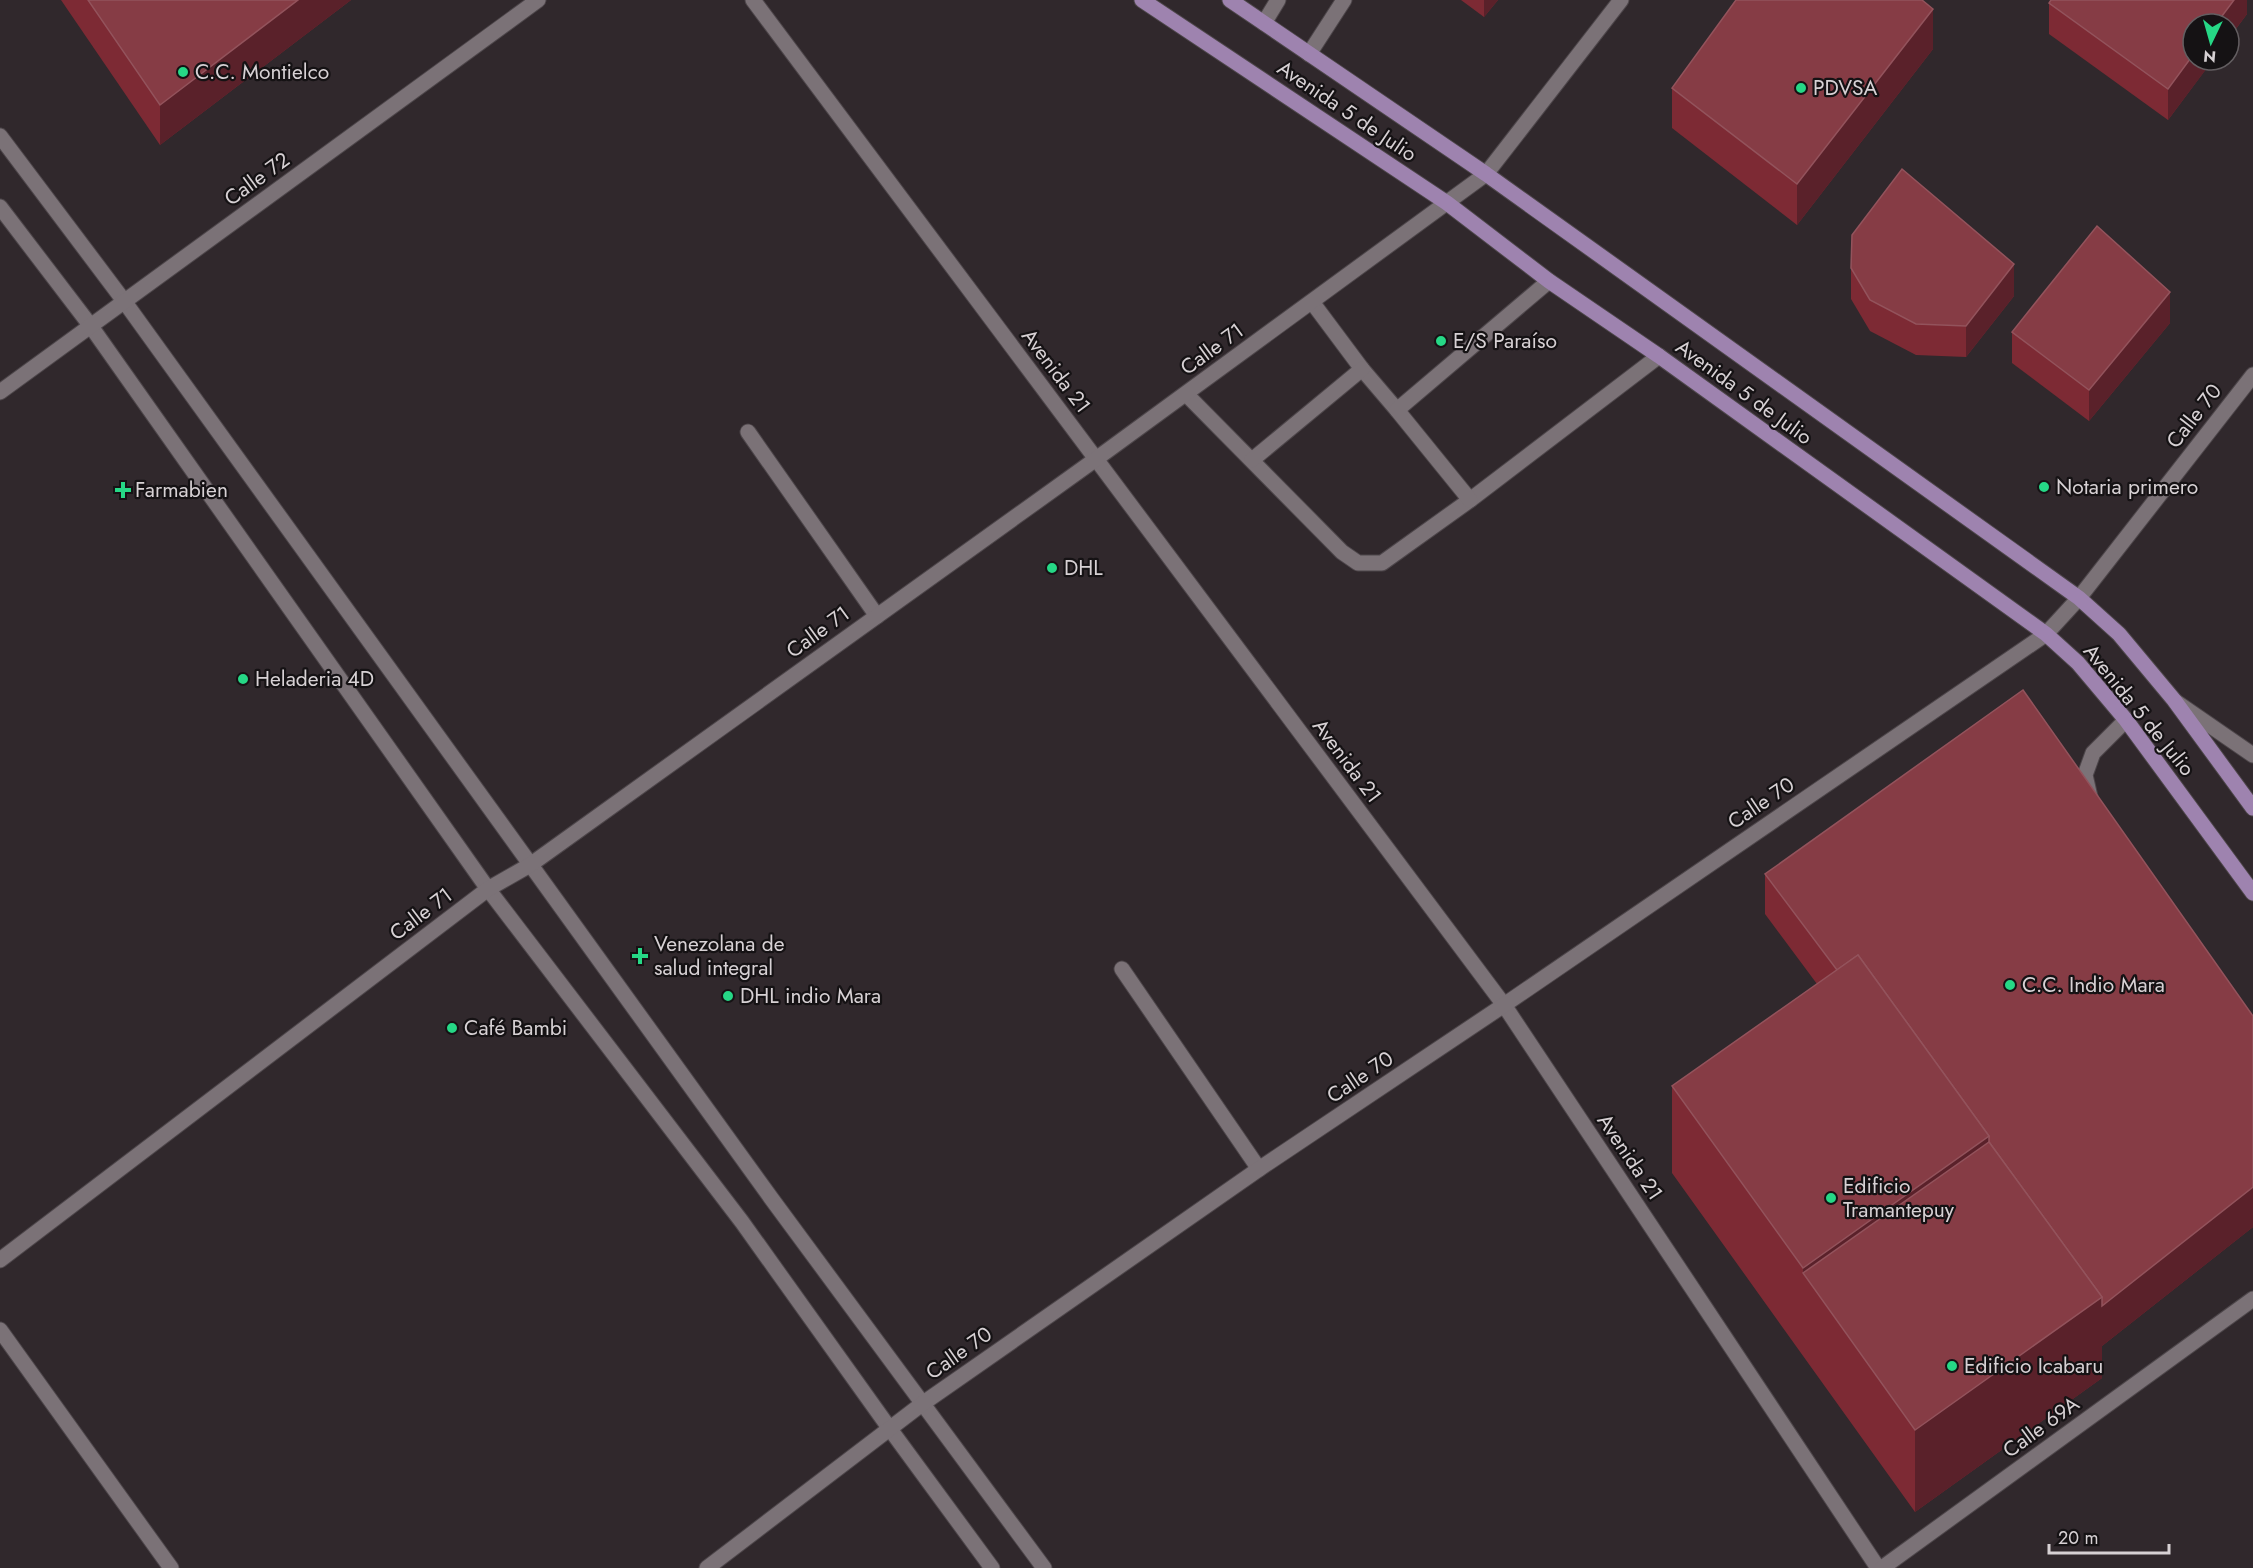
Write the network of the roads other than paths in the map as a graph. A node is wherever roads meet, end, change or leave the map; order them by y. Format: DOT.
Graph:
graph roads {
  1 [pos="538,0"];
  2 [pos="753,0"];
  3 [pos="1142,0"];
  4 [pos="1230,0"];
  5 [pos="1278,0"];
  6 [pos="1344,0"];
  7 [pos="1621,0"];
  8 [pos="1264,23"];
  9 [pos="1309,54"];
  10 [pos="0,136"];
  11 [pos="1486,174"];
  12 [pos="1447,203"];
  13 [pos="0,207"];
  14 [pos="1549,281"];
  15 [pos="124,301"];
  16 [pos="1312,302"];
  17 [pos="90,325"];
  18 [pos="1659,356"];
  19 [pos="1362,369"];
  20 [pos="2253,375"];
  21 [pos="0,392"];
  22 [pos="1186,394"];
  23 [pos="1397,410"];
  24 [pos="748,432"];
  25 [pos="1096,459"];
  26 [pos="1252,460"];
  27 [pos="1470,500"];
  28 [pos="2079,598"];
  29 [pos="877,616"];
  30 [pos="2046,634"];
  31 [pos="2174,700"];
  32 [pos="2126,720"];
  33 [pos="2253,755"];
  34 [pos="2097,807"];
  35 [pos="2253,808"];
  36 [pos="530,865"];
  37 [pos="488,889"];
  38 [pos="2253,893"];
  39 [pos="1122,969"];
  40 [pos="1504,1005"];
  41 [pos="1259,1169"];
  42 [pos="0,1260"];
  43 [pos="2253,1299"];
  44 [pos="0,1330"];
  45 [pos="922,1404"];
  46 [pos="890,1429"];
  47 [pos="171,1568"];
  48 [pos="707,1568"];
  49 [pos="992,1568"];
  50 [pos="1044,1568"];
  51 [pos="1880,1568"];
  1 -- 15 [label="street, Calle 72"];
  2 -- 25 [label="street, Avenida 21"];
  3 -- 12 [label="main road, Avenida 5 de Julio"];
  4 -- 8 [label="main road, Avenida 5 de Julio"];
  5 -- 8 [label="street"];
  6 -- 9 [label="street"];
  7 -- 11 [label="street, Calle 71"];
  8 -- 9 [label="main road, Avenida 5 de Julio"];
  9 -- 11 [label="main road, Avenida 5 de Julio"];
  10 -- 15 [label="street"];
  11 -- 12 [label="street, Calle 71"];
  11 -- 28 [label="main road, Avenida 5 de Julio"];
  12 -- 14 [label="main road, Avenida 5 de Julio"];
  12 -- 16 [label="street, Calle 71"];
  13 -- 17 [label="street"];
  14 -- 18 [label="main road, Avenida 5 de Julio"];
  14 -- 23 [label="street"];
  15 -- 17 [label="street, Calle 72"];
  15 -- 36 [label="street"];
  16 -- 19 [label="street"];
  16 -- 22 [label="street, Calle 71"];
  17 -- 21 [label="street, Calle 72"];
  17 -- 37 [label="street"];
  18 -- 27 [label="street"];
  18 -- 30 [label="main road, Avenida 5 de Julio"];
  19 -- 23 [label="street"];
  19 -- 26 [label="street"];
  20 -- 28 [label="street, Calle 70"];
  22 -- 25 [label="street, Calle 71"];
  22 -- 26 [label="street"];
  23 -- 27 [label="street"];
  24 -- 29 [label="street"];
  25 -- 29 [label="street, Calle 71"];
  25 -- 40 [label="street, Avenida 21"];
  26 -- 27 [label="street"];
  28 -- 30 [label="street"];
  28 -- 31 [label="main road, Avenida 5 de Julio"];
  29 -- 36 [label="street, Calle 71"];
  30 -- 32 [label="main road, Avenida 5 de Julio"];
  30 -- 40 [label="street, Calle 70"];
  31 -- 33 [label="street"];
  31 -- 35 [label="main road, Avenida 5 de Julio"];
  32 -- 34 [label="street"];
  32 -- 38 [label="main road, Avenida 5 de Julio"];
  36 -- 37 [label="street, Calle 71"];
  36 -- 45 [label="street"];
  37 -- 42 [label="street, Calle 71"];
  37 -- 46 [label="street"];
  39 -- 41 [label="street"];
  40 -- 41 [label="street, Calle 70"];
  40 -- 51 [label="street, Avenida 21"];
  41 -- 45 [label="street, Calle 70"];
  43 -- 51 [label="street, Calle 69A"];
  44 -- 47 [label="street"];
  45 -- 46 [label="street, Calle 70"];
  45 -- 50 [label="street"];
  46 -- 48 [label="street, Calle 70"];
  46 -- 49 [label="street"];
}
